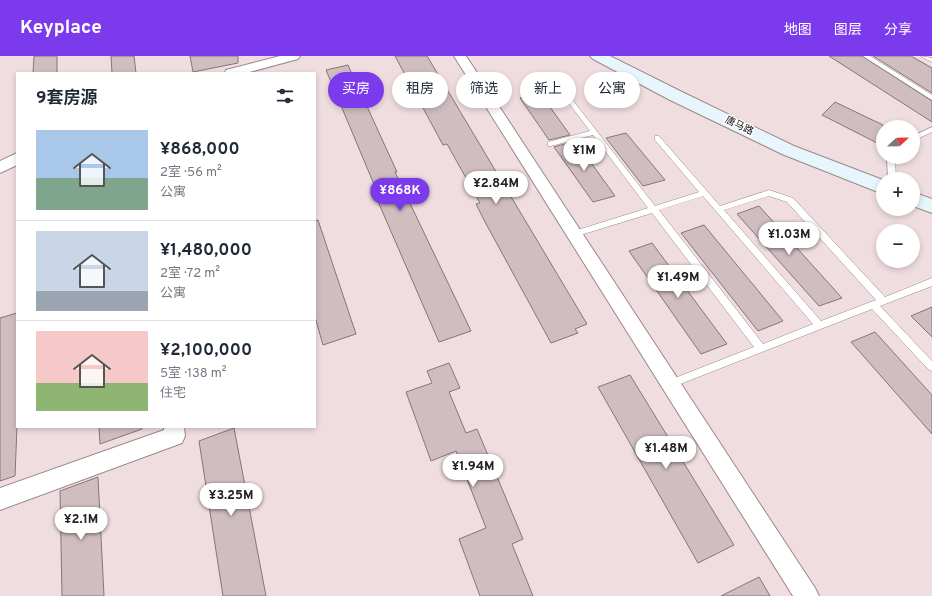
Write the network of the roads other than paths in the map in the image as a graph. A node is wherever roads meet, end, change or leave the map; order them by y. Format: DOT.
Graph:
graph roads {
  1 [pos="294,56"];
  2 [pos="460,56"];
  3 [pos="598,56"];
  4 [pos="866,56"];
  5 [pos="924,56"];
  6 [pos="932,60"];
  7 [pos="234,72"];
  8 [pos="932,98"];
  9 [pos="576,108"];
  10 [pos="932,129"];
  11 [pos="594,132"];
  12 [pos="920,135"];
  13 [pos="658,138"];
  14 [pos="551,144"];
  15 [pos="16,159"];
  16 [pos="0,168"];
  17 [pos="876,184"];
  18 [pos="705,193"];
  19 [pos="920,202"];
  20 [pos="932,206"];
  21 [pos="654,209"];
  22 [pos="719,209"];
  23 [pos="574,234"];
  24 [pos="932,282"];
  25 [pos="883,301"];
  26 [pos="873,305"];
  27 [pos="820,326"];
  28 [pos="761,349"];
  29 [pos="932,367"];
  30 [pos="670,384"];
  31 [pos="174,428"];
  32 [pos="0,499"];
  33 [pos="807,596"];
  1 -- 7 [label="street"];
  2 -- 23 [label="street"];
  3 -- 17 [label="main road, 唐马路"];
  4 -- 8 [label="lane"];
  5 -- 6 [label="lane"];
  9 -- 11 [label="lane"];
  10 -- 12 [label="lane"];
  11 -- 14 [label="lane"];
  11 -- 21 [label="lane"];
  13 -- 18 [label="lane"];
  15 -- 16 [label="street"];
  18 -- 21 [label="lane"];
  18 -- 22 [label="lane"];
  19 -- 20 [label="main road"];
  21 -- 23 [label="lane"];
  21 -- 28 [label="lane"];
  22 -- 25 [label="lane"];
  22 -- 27 [label="lane"];
  23 -- 30 [label="street"];
  24 -- 25 [label="lane"];
  25 -- 26 [label="lane"];
  26 -- 27 [label="lane"];
  26 -- 29 [label="lane"];
  27 -- 28 [label="lane"];
  28 -- 30 [label="lane"];
  30 -- 33 [label="street"];
  31 -- 32 [label="street"];
}
